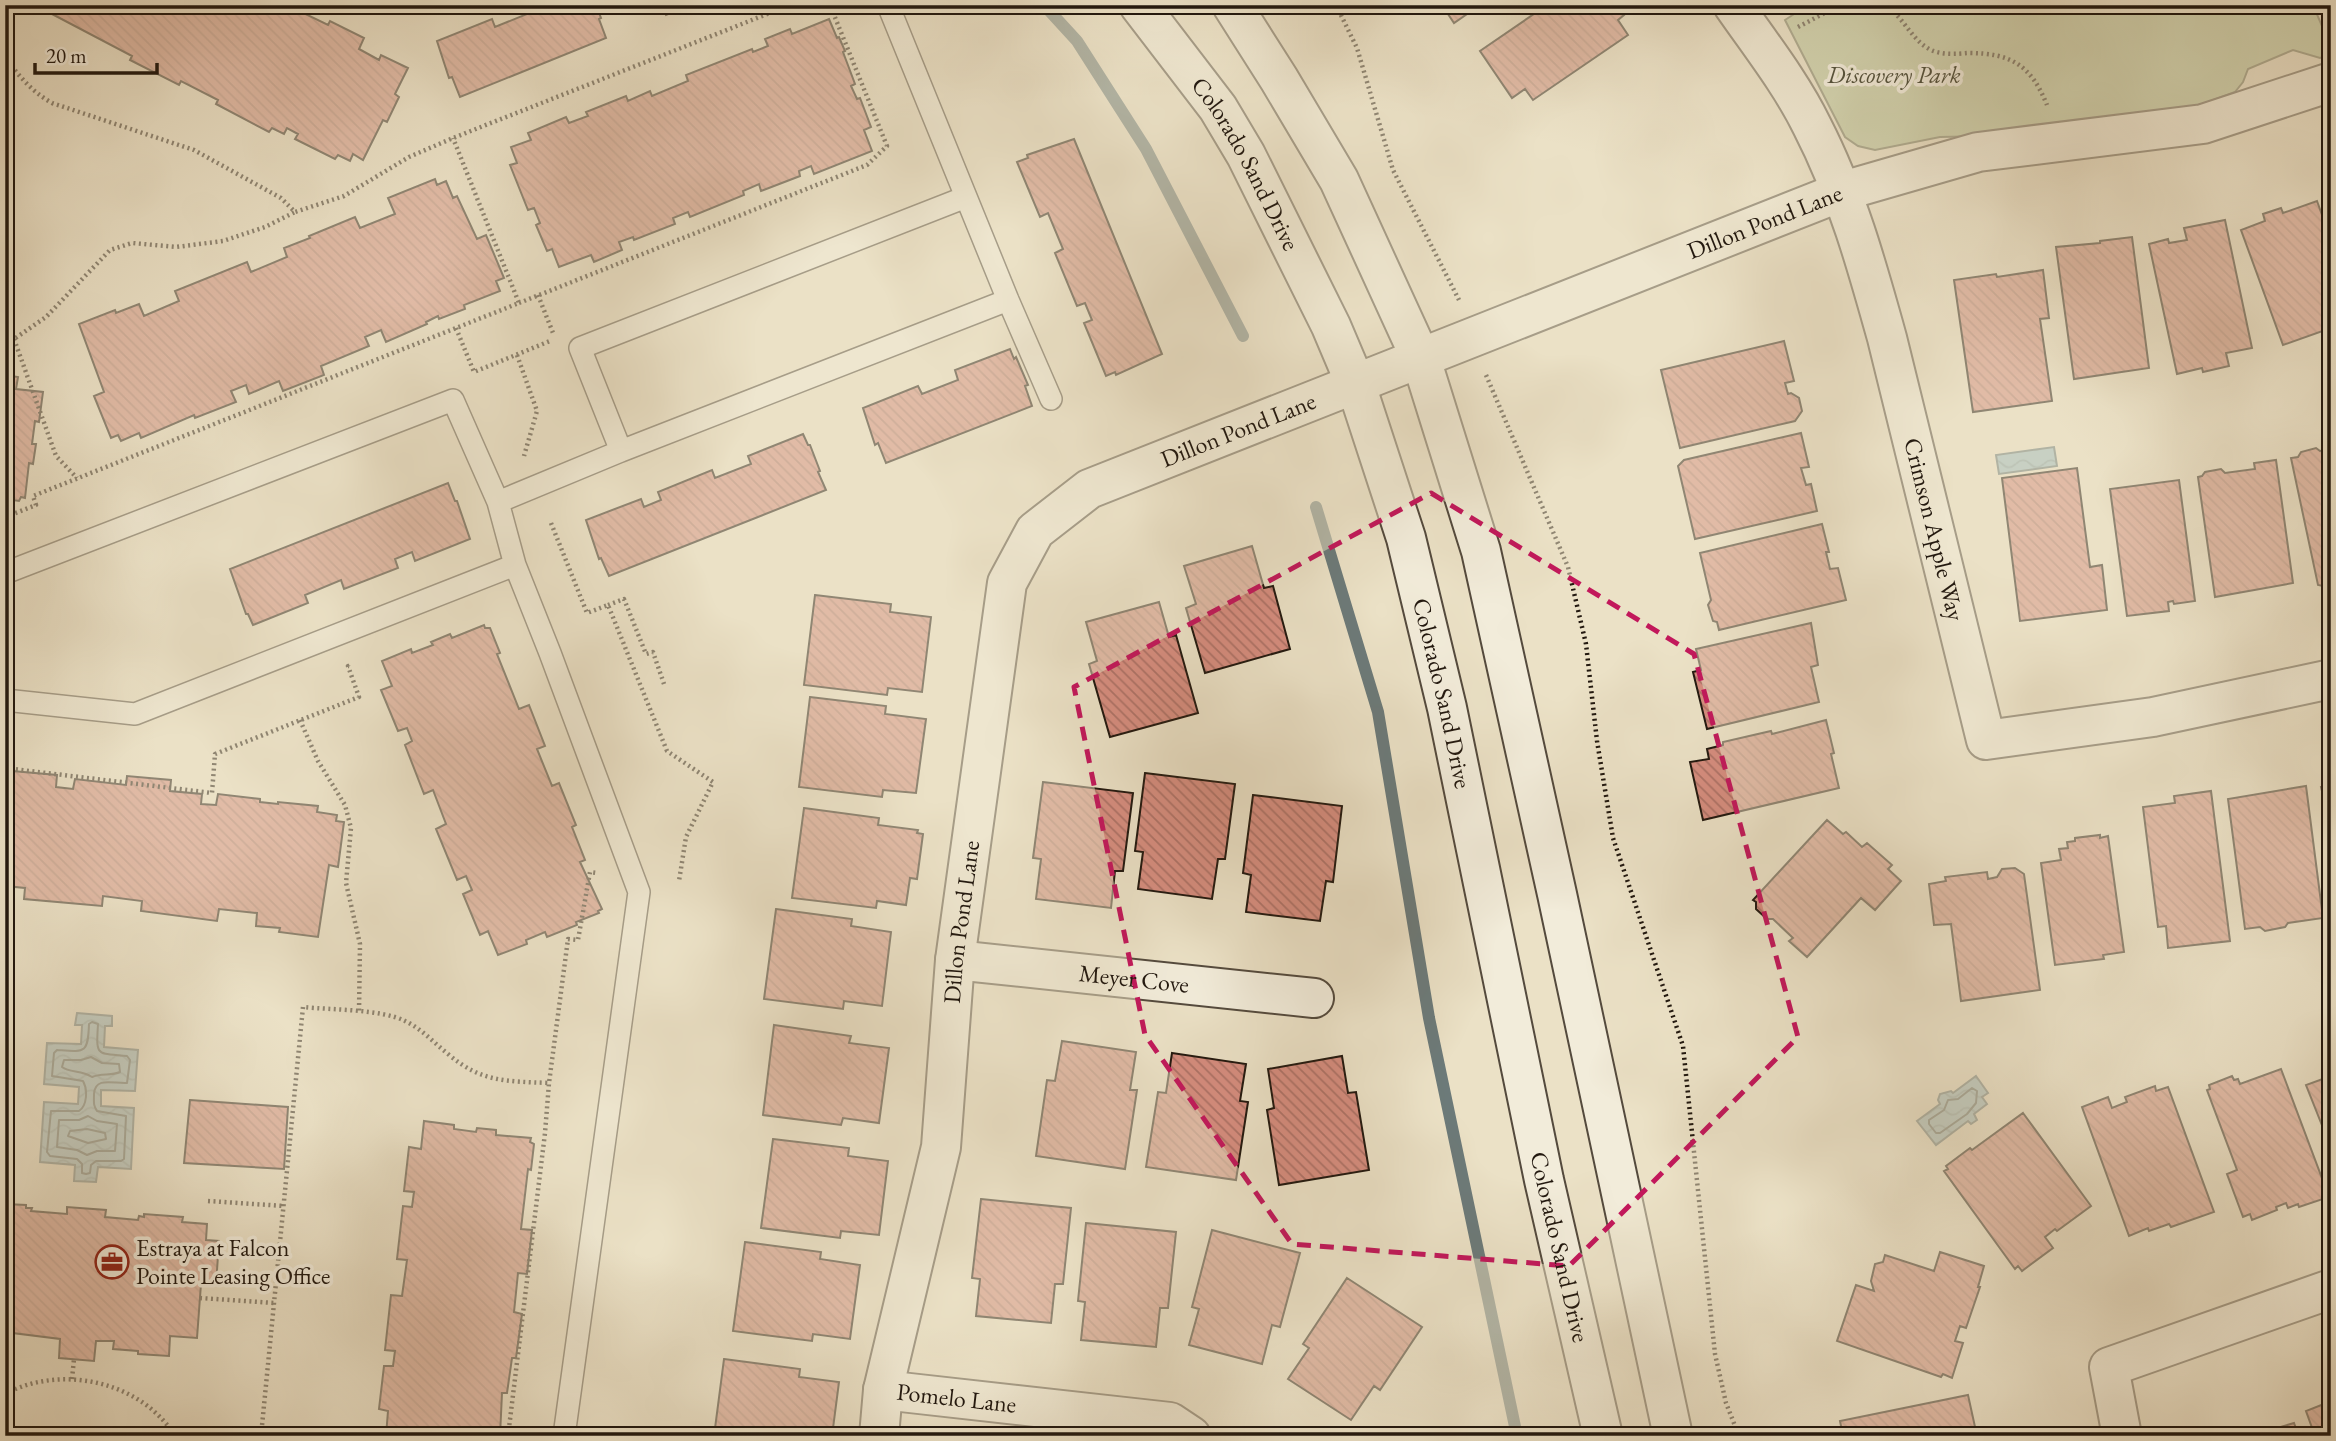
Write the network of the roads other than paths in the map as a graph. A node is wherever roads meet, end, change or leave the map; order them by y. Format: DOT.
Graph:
graph roads {
  1 [pos="888,5"];
  2 [pos="1139,5"];
  3 [pos="1233,5"];
  4 [pos="1733,5"];
  5 [pos="2331,82"];
  6 [pos="1843,191"];
  7 [pos="966,197"];
  8 [pos="1008,300"];
  9 [pos="1421,359"];
  10 [pos="1356,385"];
  11 [pos="1051,399"];
  12 [pos="621,451"];
  13 [pos="498,502"];
  14 [pos="514,565"];
  15 [pos="5,573"];
  16 [pos="2331,679"];
  17 [pos="5,700"];
  18 [pos="955,960"];
  19 [pos="1314,998"];
  20 [pos="2331,1289"];
  21 [pos="883,1390"];
  22 [pos="564,1436"];
  23 [pos="879,1436"];
  24 [pos="1191,1436"];
  25 [pos="1604,1436"];
  26 [pos="1673,1436"];
  27 [pos="2122,1436"];
  1 -- 7 [label="lane"];
  2 -- 10 [label="street, Colorado Sand Drive"];
  3 -- 9 [label="street"];
  4 -- 6 [label="street, Crimson Apple Way"];
  5 -- 6 [label="street, Dillon Pond Lane"];
  6 -- 9 [label="street, Dillon Pond Lane"];
  6 -- 16 [label="street, Crimson Apple Way"];
  7 -- 8 [label="lane"];
  7 -- 12 [label="lane"];
  8 -- 11 [label="lane"];
  8 -- 12 [label="lane"];
  9 -- 10 [label="street, Dillon Pond Lane"];
  9 -- 26 [label="street"];
  10 -- 18 [label="street, Dillon Pond Lane"];
  10 -- 25 [label="street, Colorado Sand Drive"];
  12 -- 13 [label="lane"];
  13 -- 14 [label="lane"];
  13 -- 15 [label="lane"];
  14 -- 17 [label="lane"];
  14 -- 22 [label="lane"];
  18 -- 19 [label="street, Meyer Cove"];
  18 -- 21 [label="street, Dillon Pond Lane"];
  20 -- 27 [label="street"];
  21 -- 23 [label="street, Dillon Pond Lane"];
  21 -- 24 [label="street, Pomelo Lane"];
}
